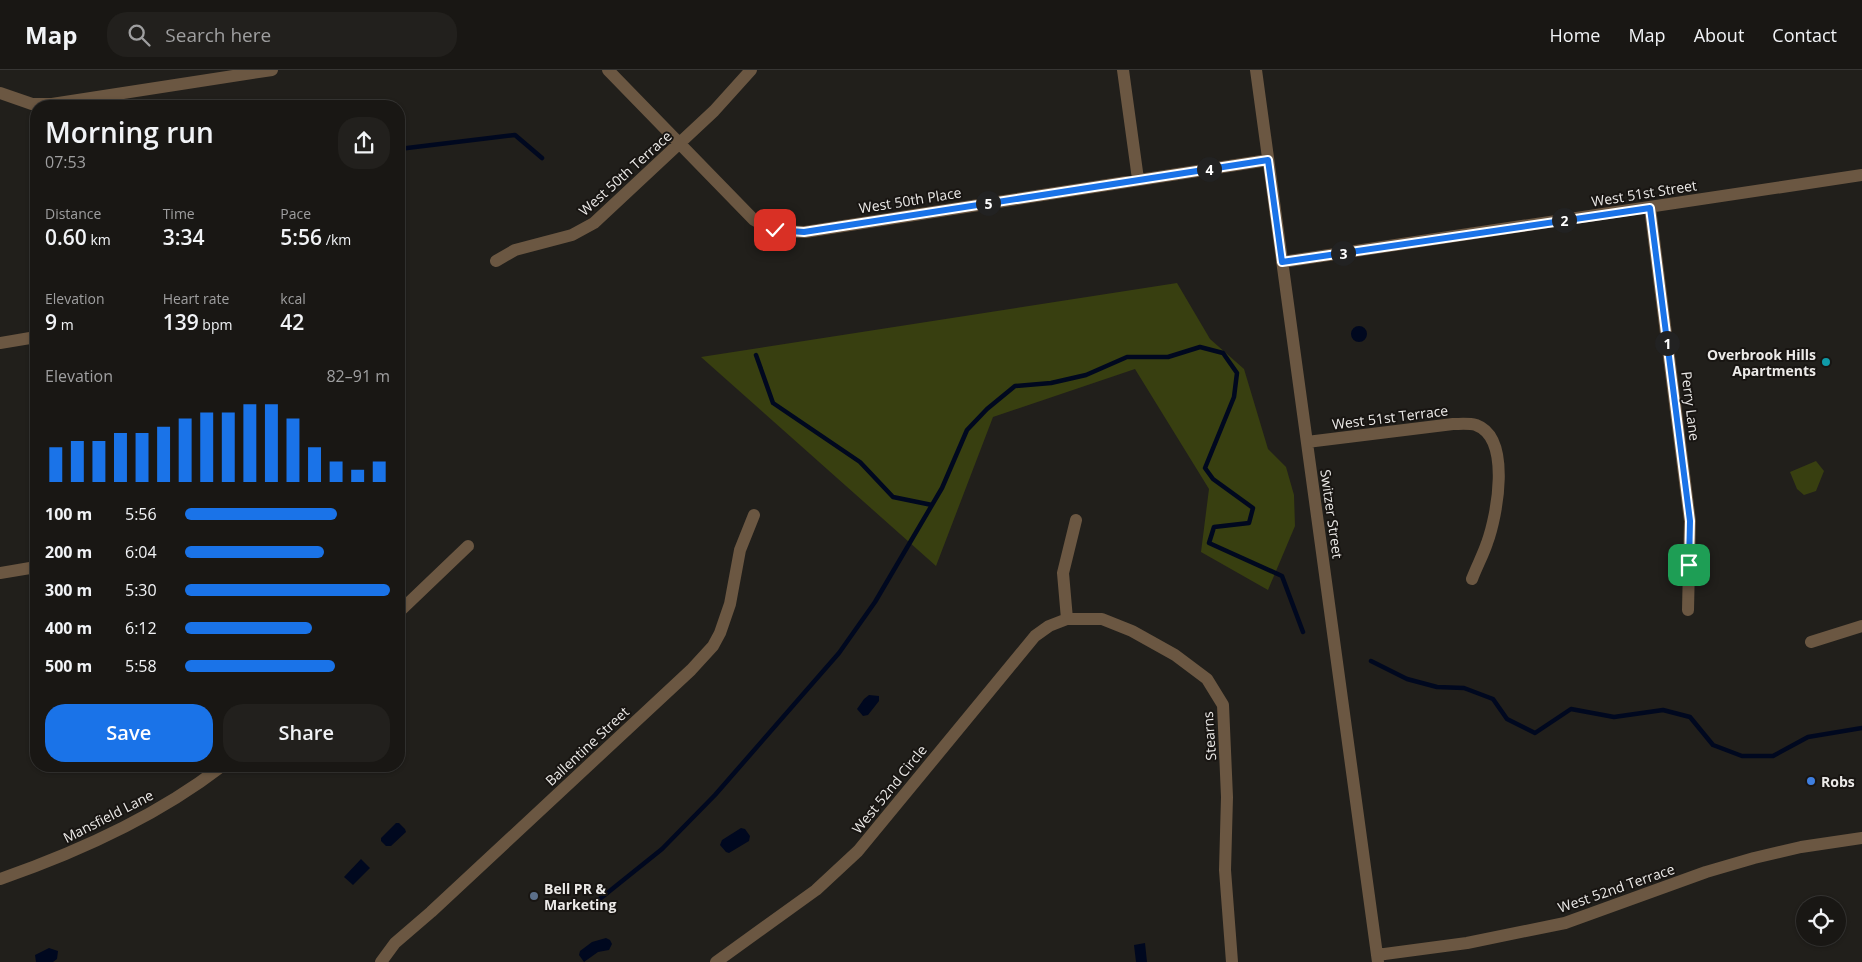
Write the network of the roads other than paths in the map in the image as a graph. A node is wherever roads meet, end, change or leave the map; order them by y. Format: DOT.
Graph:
graph roads {
  1 [pos="272,70"];
  2 [pos="608,70"];
  3 [pos="751,70"];
  4 [pos="1124,70"];
  5 [pos="1256,70"];
  6 [pos="225,74"];
  7 [pos="0,93"];
  8 [pos="75,100"];
  9 [pos="30,103"];
  10 [pos="679,144"];
  11 [pos="1268,160"];
  12 [pos="1862,175"];
  13 [pos="1138,179"];
  14 [pos="1650,208"];
  15 [pos="496,262"];
  16 [pos="1282,262"];
  17 [pos="30,338"];
  18 [pos="0,343"];
  19 [pos="1307,442"];
  20 [pos="754,515"];
  21 [pos="1076,520"];
  22 [pos="468,546"];
  23 [pos="30,568"];
  24 [pos="0,573"];
  25 [pos="1472,579"];
  26 [pos="405,606"];
  27 [pos="1688,610"];
  28 [pos="1067,619"];
  29 [pos="1862,626"];
  30 [pos="1811,642"];
  31 [pos="213,772"];
  32 [pos="1862,838"];
  33 [pos="0,879"];
  34 [pos="1378,958"];
  35 [pos="381,962"];
  36 [pos="716,962"];
  37 [pos="1232,962"];
  1 -- 6 [label="street"];
  2 -- 10 [label="street, West 50th Place"];
  3 -- 10 [label="street, West 50th Terrace"];
  4 -- 13 [label="street"];
  5 -- 11 [label="street, Switzer Street"];
  6 -- 8 [label="street"];
  7 -- 9 [label="street"];
  10 -- 13 [label="street, West 50th Place"];
  10 -- 15 [label="street, West 50th Terrace"];
  11 -- 13 [label="street, West 50th Place"];
  11 -- 16 [label="street, Switzer Street"];
  12 -- 14 [label="street, West 51st Street"];
  14 -- 16 [label="street, West 51st Street"];
  14 -- 27 [label="street, Perry Lane"];
  16 -- 19 [label="street, Switzer Street"];
  17 -- 18 [label="street"];
  19 -- 25 [label="street, West 51st Terrace"];
  19 -- 34 [label="street, Switzer Street"];
  20 -- 35 [label="street, Ballentine Street"];
  21 -- 28 [label="street"];
  22 -- 26 [label="street"];
  23 -- 24 [label="street"];
  28 -- 36 [label="street, West 52nd Circle"];
  28 -- 37 [label="street, Stearns"];
  29 -- 30 [label="street"];
  31 -- 33 [label="street, Mansfield Lane"];
  32 -- 34 [label="street, West 52nd Terrace"];
}
